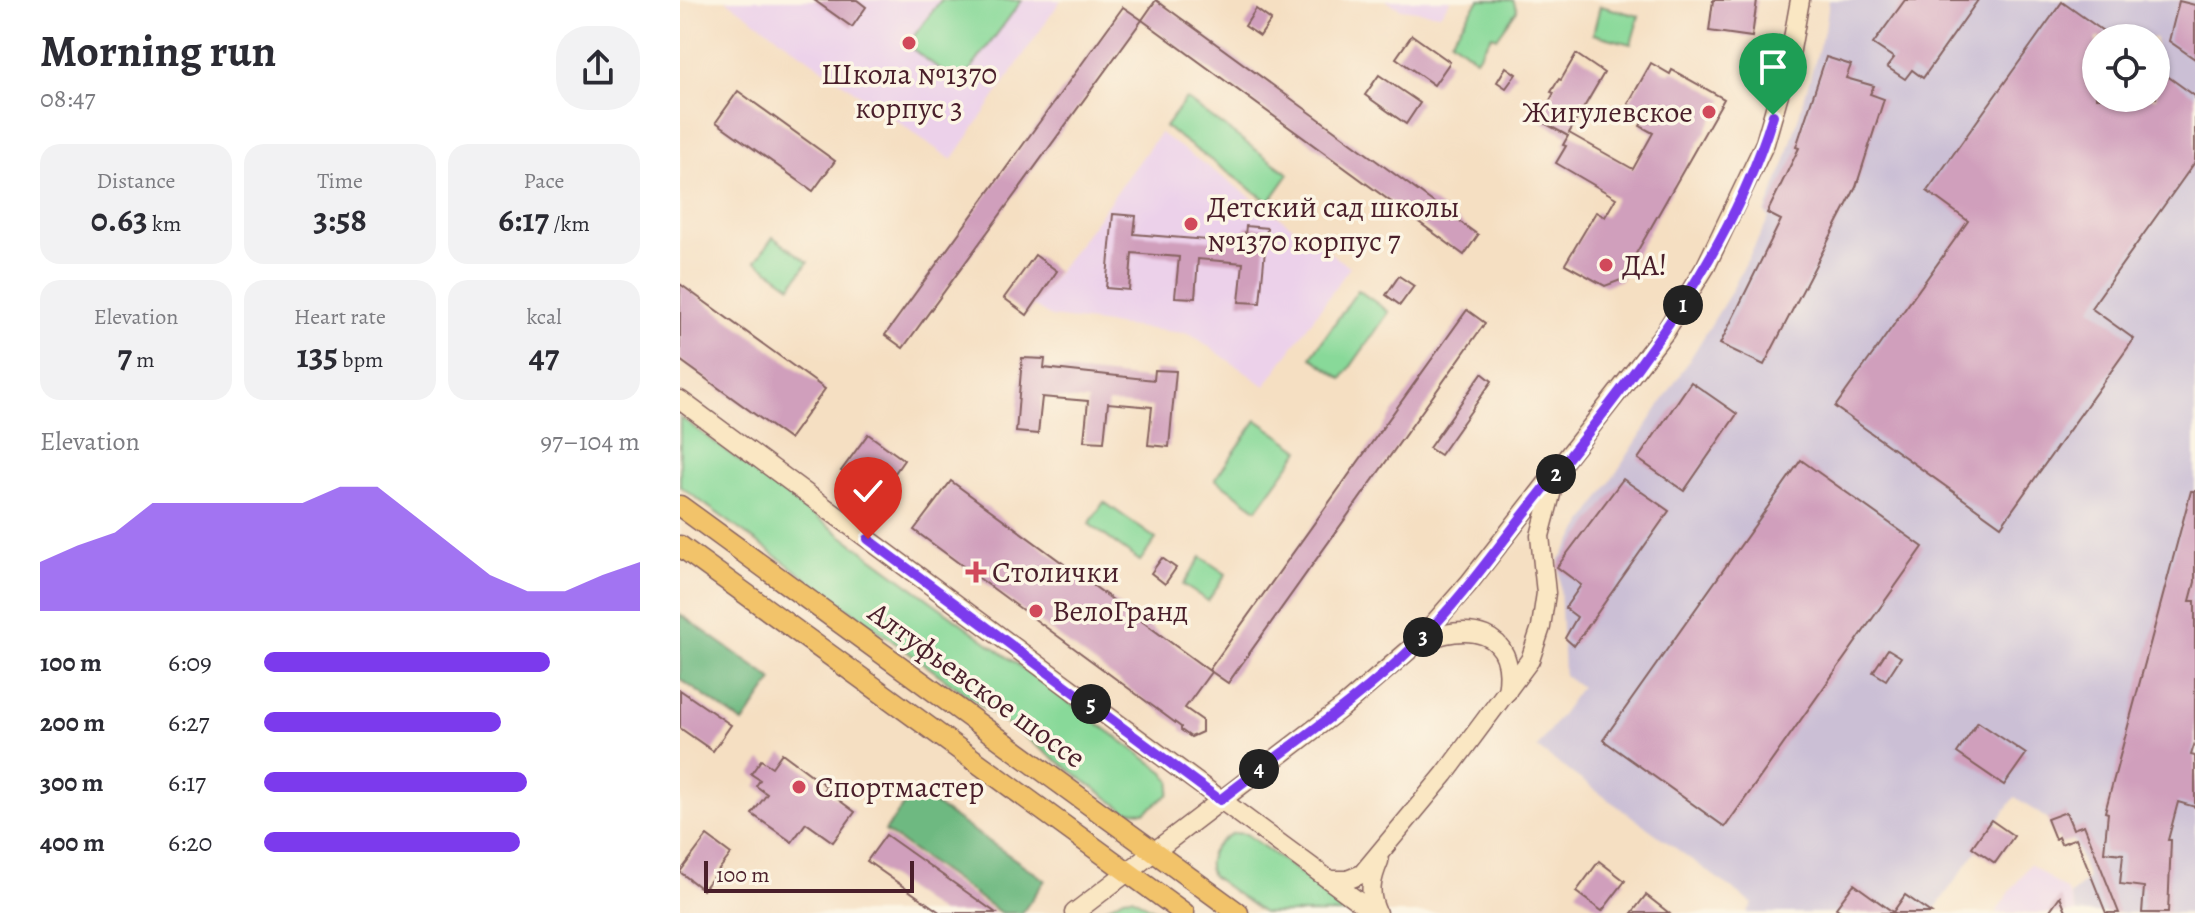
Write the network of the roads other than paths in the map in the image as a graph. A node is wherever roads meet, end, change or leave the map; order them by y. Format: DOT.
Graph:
graph roads {
  1 [pos="1800,0"];
  2 [pos="680,400"];
  3 [pos="1557,473"];
  4 [pos="680,506"];
  5 [pos="680,546"];
  6 [pos="1415,645"];
  7 [pos="1506,695"];
  8 [pos="1220,800"];
  9 [pos="1154,851"];
  10 [pos="1383,851"];
  11 [pos="1127,872"];
  12 [pos="1330,880"];
  13 [pos="1074,913"];
  14 [pos="1184,913"];
  15 [pos="1238,913"];
  16 [pos="1375,913"];
  1 -- 3 [label="main road"];
  2 -- 8 [label="main road"];
  3 -- 6 [label="main road"];
  3 -- 7 [label="main road"];
  4 -- 9 [label="main road, Алтуфьевское шоссе"];
  5 -- 11 [label="main road, Алтуфьевское шоссе"];
  6 -- 7 [label="main road"];
  6 -- 8 [label="main road"];
  7 -- 10 [label="main road"];
  8 -- 9 [label="main road"];
  8 -- 12 [label="main road"];
  9 -- 11 [label="main road"];
  9 -- 15 [label="main road, Алтуфьевское шоссе"];
  10 -- 12 [label="main road"];
  10 -- 16 [label="main road"];
  11 -- 13 [label="main road"];
  11 -- 14 [label="main road, Алтуфьевское шоссе"];
  12 -- 16 [label="main road"];
}
